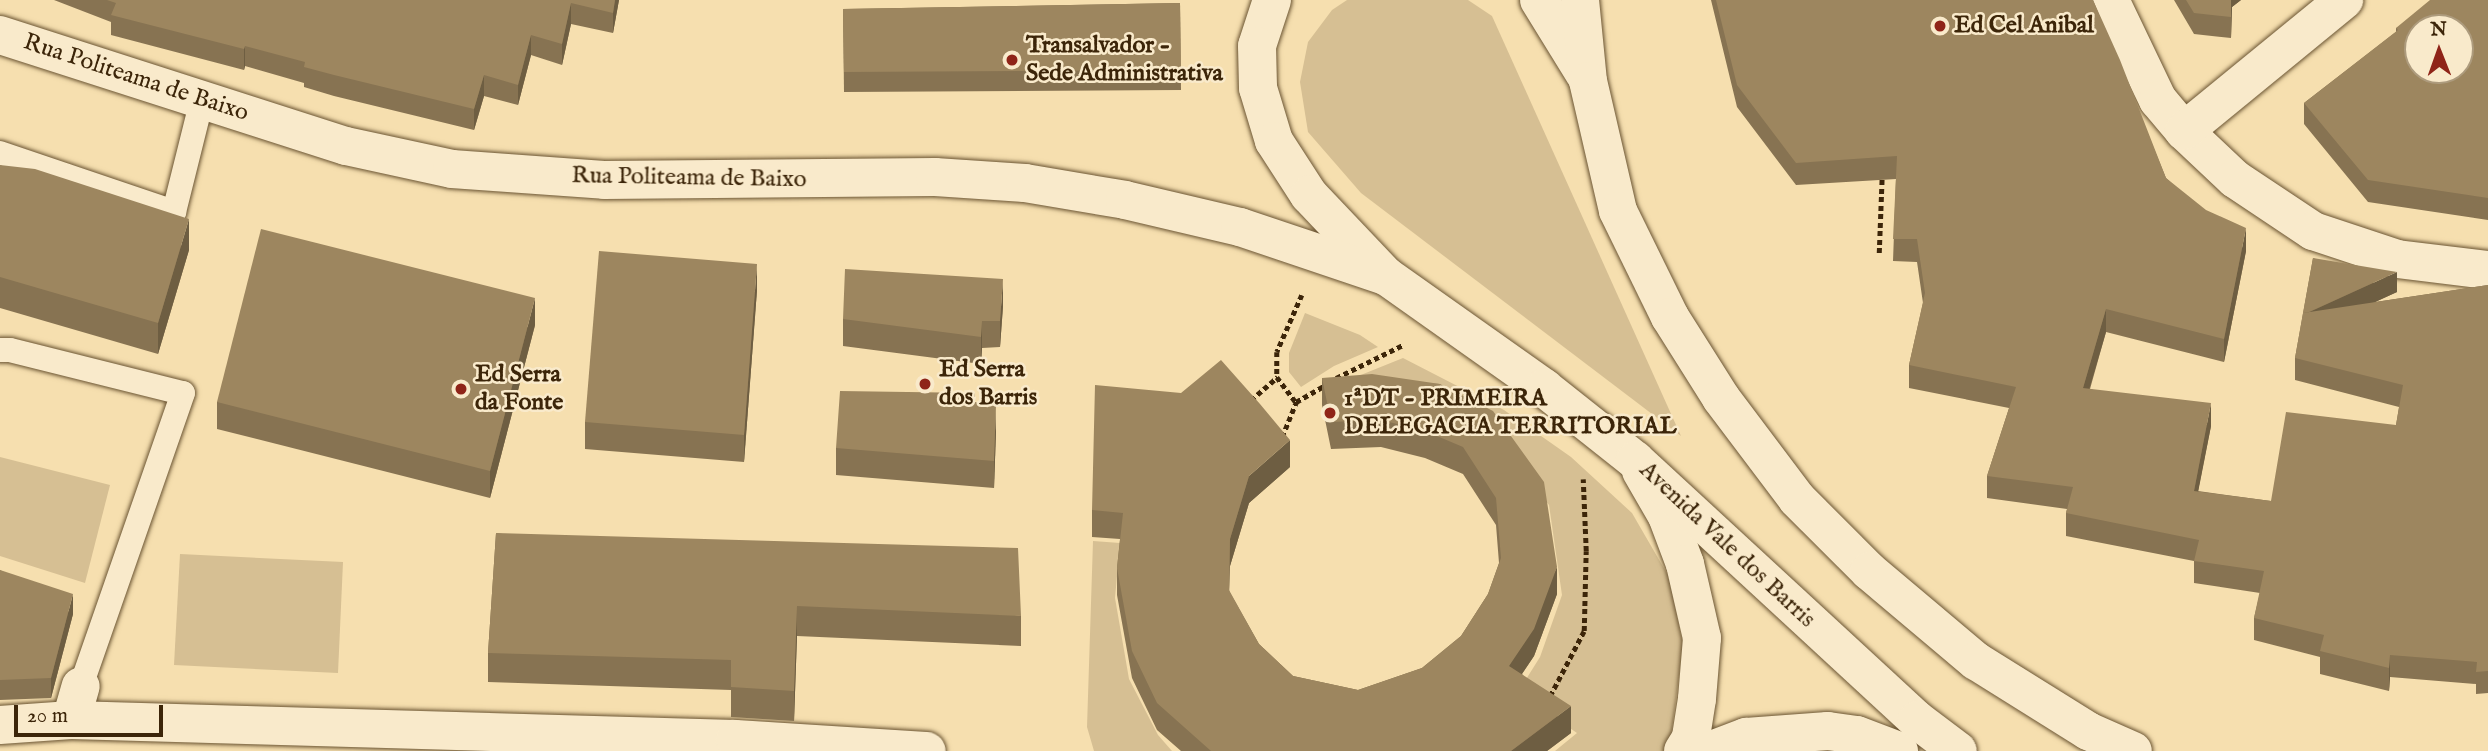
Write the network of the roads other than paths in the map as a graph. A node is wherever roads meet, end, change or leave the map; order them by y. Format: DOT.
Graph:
graph roads {
  1 [pos="1539,0"];
  2 [pos="1580,0"];
  3 [pos="2110,0"];
  4 [pos="2344,0"];
  5 [pos="1266,1"];
  6 [pos="0,35"];
  7 [pos="1588,80"];
  8 [pos="202,100"];
  9 [pos="2184,131"];
  10 [pos="0,153"];
  11 [pos="2488,270"];
  12 [pos="1386,276"];
  13 [pos="0,350"];
  14 [pos="1635,460"];
  15 [pos="76,703"];
  16 [pos="0,725"];
  17 [pos="1844,743"];
  18 [pos="927,751"];
  19 [pos="1683,751"];
  20 [pos="1709,751"];
  21 [pos="1899,751"];
  22 [pos="1958,751"];
  23 [pos="2133,751"];
  1 -- 7 [label="street"];
  2 -- 7 [label="street"];
  3 -- 9 [label="street"];
  4 -- 9 [label="street"];
  5 -- 12 [label="street"];
  6 -- 8 [label="street, Rua Politeama de Baixo"];
  7 -- 23 [label="street"];
  8 -- 10 [label="lane"];
  8 -- 12 [label="street, Rua Politeama de Baixo"];
  9 -- 11 [label="street"];
  12 -- 14 [label="street, Avenida Vale dos Barris"];
  13 -- 15 [label="lane"];
  14 -- 19 [label="street"];
  14 -- 22 [label="street, Avenida Vale dos Barris"];
  15 -- 16 [label="street"];
  15 -- 18 [label="street"];
  17 -- 20 [label="street"];
  17 -- 21 [label="street"];
}
